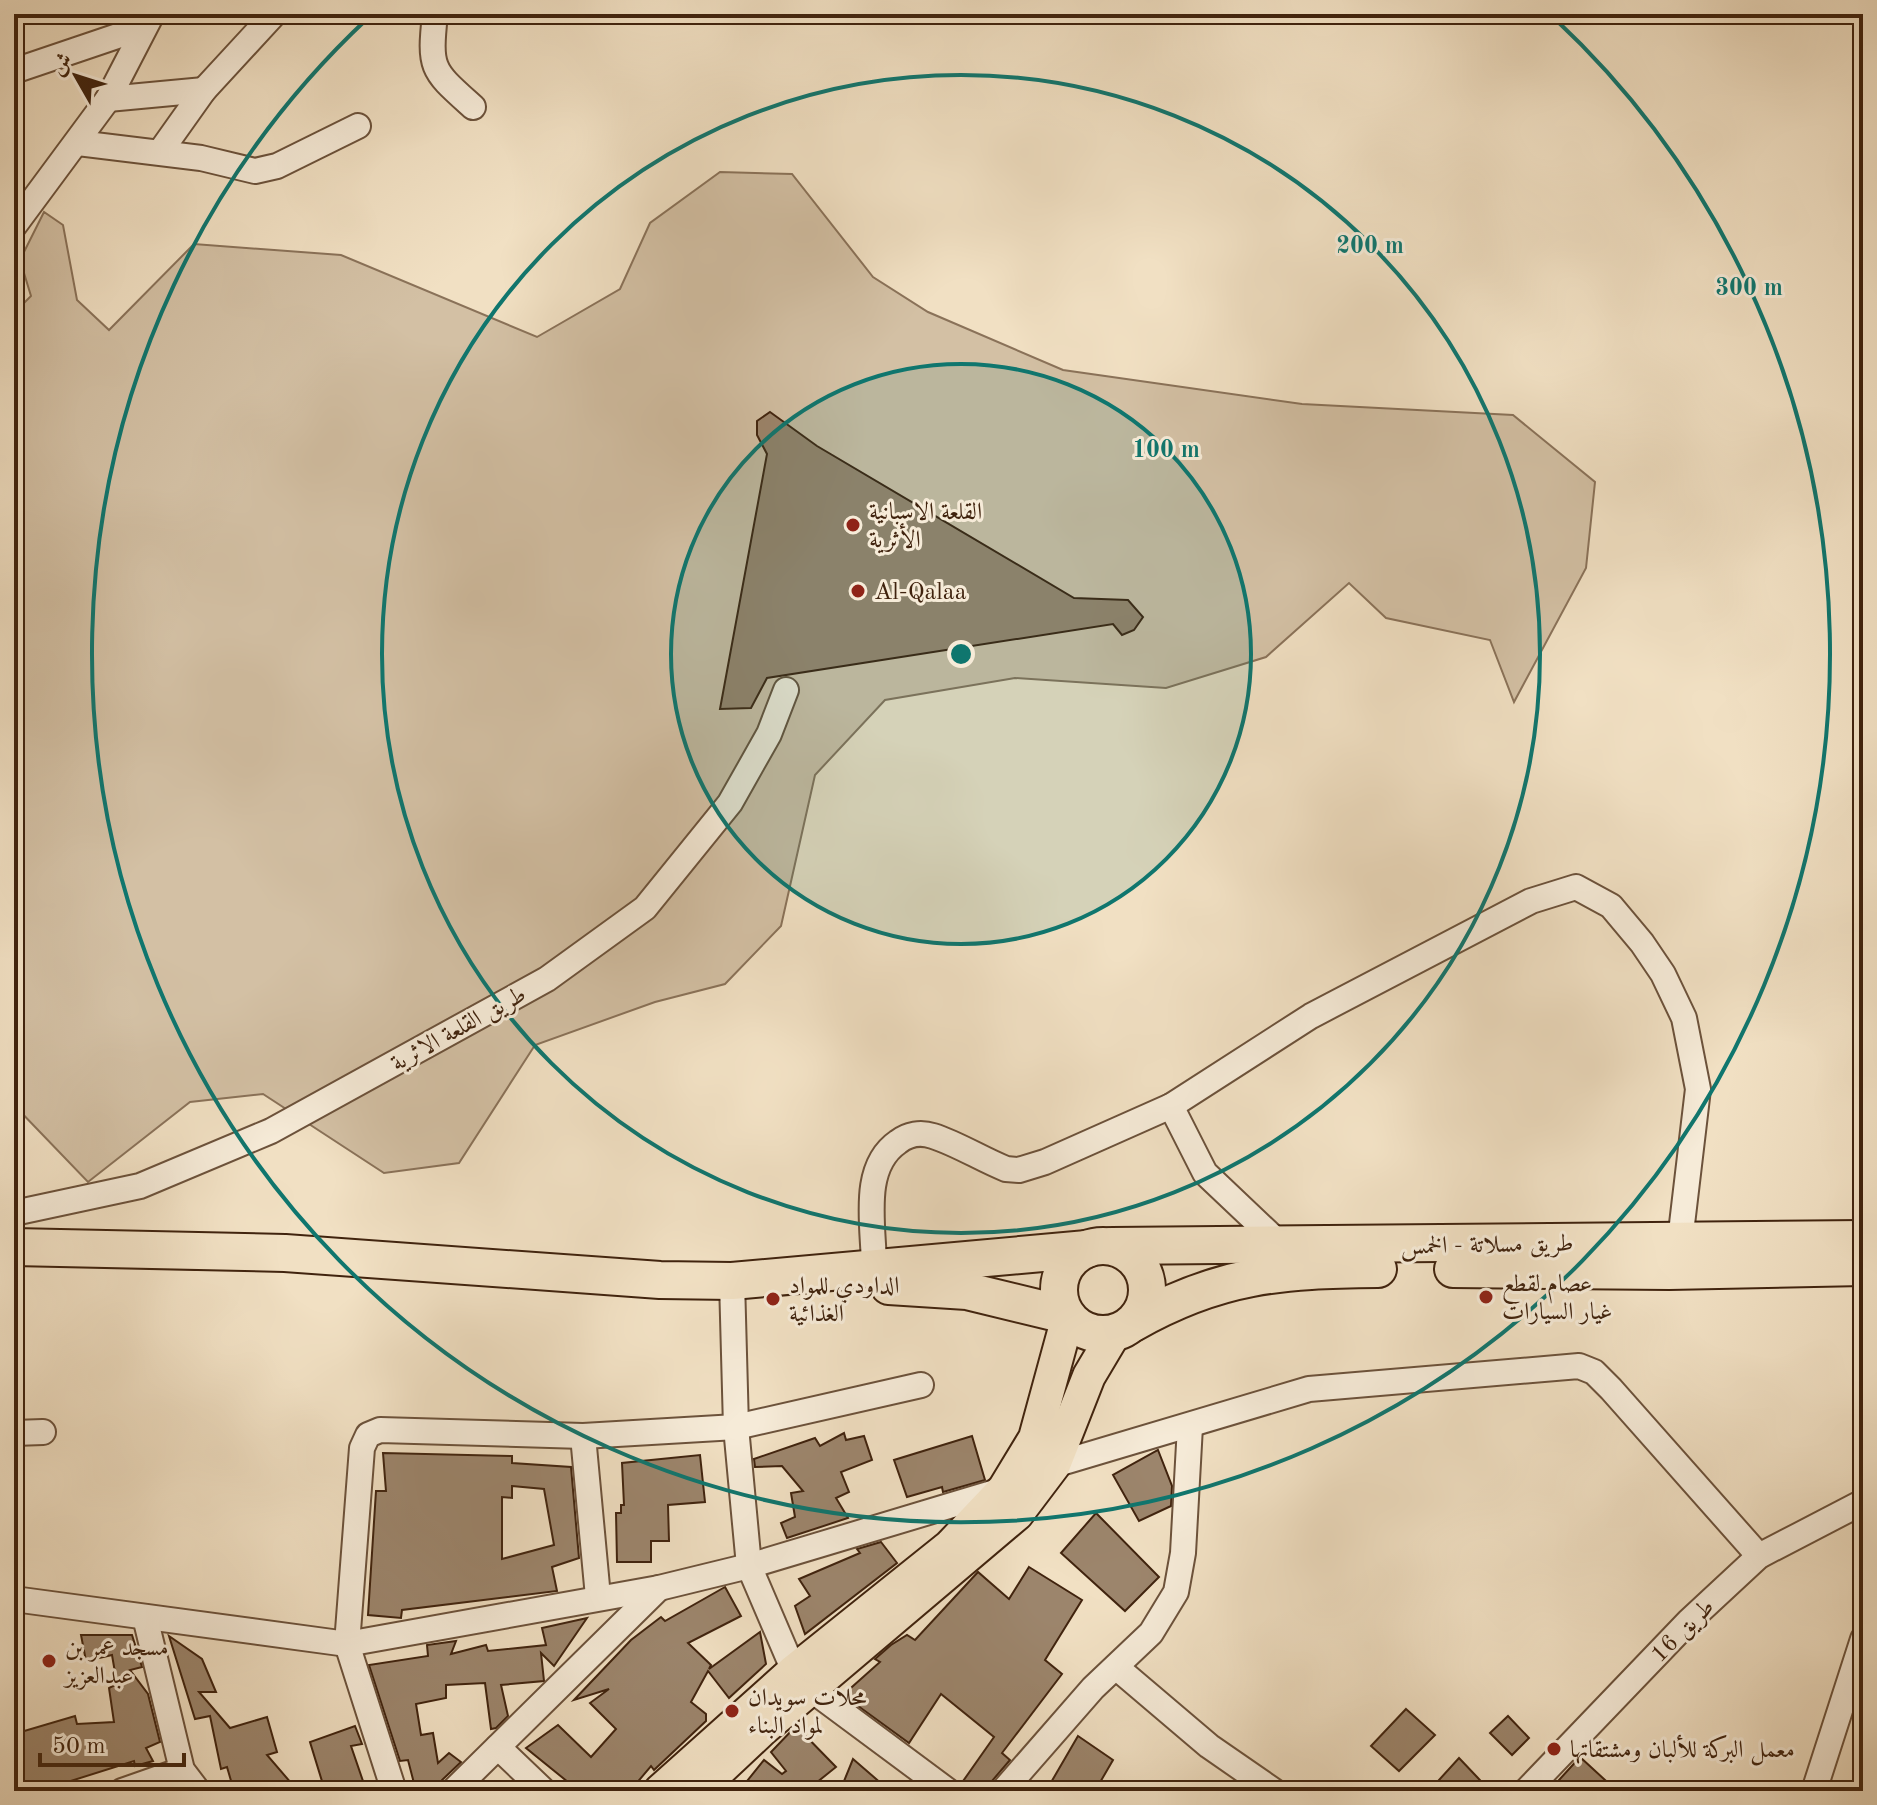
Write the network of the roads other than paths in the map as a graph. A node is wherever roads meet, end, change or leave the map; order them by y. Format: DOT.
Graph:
graph roads {
  1 [pos="274,14"];
  2 [pos="435,14"];
  3 [pos="148,21"];
  4 [pos="14,71"];
  5 [pos="204,90"];
  6 [pos="108,99"];
  7 [pos="473,107"];
  8 [pos="358,126"];
  9 [pos="78,143"];
  10 [pos="160,152"];
  11 [pos="14,226"];
  12 [pos="786,690"];
  13 [pos="1171,1106"];
  14 [pos="14,1213"];
  15 [pos="1863,1239"];
  16 [pos="1680,1241"];
  17 [pos="1280,1244"];
  18 [pos="14,1247"];
  19 [pos="1100,1247"];
  20 [pos="1863,1267"];
  21 [pos="874,1268"];
  22 [pos="14,1269"];
  23 [pos="734,1291"];
  24 [pos="1067,1316"];
  25 [pos="1124,1328"];
  26 [pos="921,1385"];
  27 [pos="1190,1426"];
  28 [pos="736,1427"];
  29 [pos="43,1432"];
  30 [pos="14,1433"];
  31 [pos="583,1436"];
  32 [pos="1054,1465"];
  33 [pos="1004,1489"];
  34 [pos="1863,1502"];
  35 [pos="1759,1556"];
  36 [pos="749,1566"];
  37 [pos="659,1588"];
  38 [pos="598,1597"];
  39 [pos="14,1599"];
  40 [pos="145,1617"];
  41 [pos="1863,1639"];
  42 [pos="347,1644"];
  43 [pos="1116,1667"];
  44 [pos="803,1680"];
  45 [pos="498,1747"];
  46 [pos="182,1770"];
  47 [pos="122,1791"];
  48 [pos="198,1791"];
  49 [pos="394,1791"];
  50 [pos="453,1791"];
  51 [pos="544,1791"];
  52 [pos="660,1791"];
  53 [pos="697,1791"];
  54 [pos="948,1791"];
  55 [pos="1003,1791"];
  56 [pos="1274,1791"];
  57 [pos="1526,1791"];
  58 [pos="1814,1791"];
  1 -- 5 [label="street"];
  2 -- 7 [label="street"];
  3 -- 4 [label="street"];
  3 -- 6 [label="street"];
  5 -- 6 [label="street"];
  5 -- 10 [label="street"];
  6 -- 9 [label="street"];
  8 -- 10 [label="street"];
  9 -- 10 [label="street"];
  9 -- 11 [label="street"];
  12 -- 14 [label="street, طريق القلعة الاثرية"];
  13 -- 16 [label="street"];
  13 -- 17 [label="street"];
  13 -- 21 [label="street"];
  15 -- 16 [label="highway, طريق مسلاتة - الخمس"];
  16 -- 17 [label="highway, طريق مسلاتة - الخمس"];
  17 -- 19 [label="highway, طريق مسلاتة - الخمس"];
  18 -- 23 [label="highway"];
  19 -- 21 [label="highway, طريق مسلاتة - الخمس"];
  19 -- 24 [label="highway"];
  19 -- 25 [label="highway"];
  20 -- 25 [label="highway, طريق مسلاتة - الخمس"];
  21 -- 23 [label="highway, طريق مسلاتة - الخمس"];
  22 -- 23 [label="highway"];
  23 -- 24 [label="highway"];
  23 -- 28 [label="street"];
  24 -- 25 [label="highway"];
  24 -- 33 [label="main road"];
  25 -- 32 [label="main road"];
  26 -- 28 [label="street"];
  27 -- 32 [label="street"];
  27 -- 35 [label="street"];
  27 -- 43 [label="street"];
  28 -- 31 [label="street"];
  28 -- 36 [label="street"];
  29 -- 30 [label="street"];
  31 -- 38 [label="street"];
  31 -- 42 [label="street"];
  32 -- 44 [label="main road"];
  33 -- 36 [label="street"];
  33 -- 44 [label="main road"];
  34 -- 35 [label="street, طريق 16"];
  35 -- 57 [label="street, طريق 16"];
  36 -- 37 [label="street"];
  36 -- 44 [label="street"];
  37 -- 38 [label="street"];
  37 -- 45 [label="street"];
  38 -- 42 [label="street"];
  39 -- 40 [label="street"];
  40 -- 42 [label="street"];
  40 -- 46 [label="street"];
  41 -- 58 [label="street"];
  42 -- 49 [label="street"];
  43 -- 55 [label="street"];
  43 -- 56 [label="street"];
  44 -- 52 [label="main road"];
  44 -- 53 [label="main road"];
  44 -- 54 [label="street"];
  45 -- 50 [label="street"];
  45 -- 51 [label="street"];
  46 -- 47 [label="street"];
  46 -- 48 [label="street"];
}
